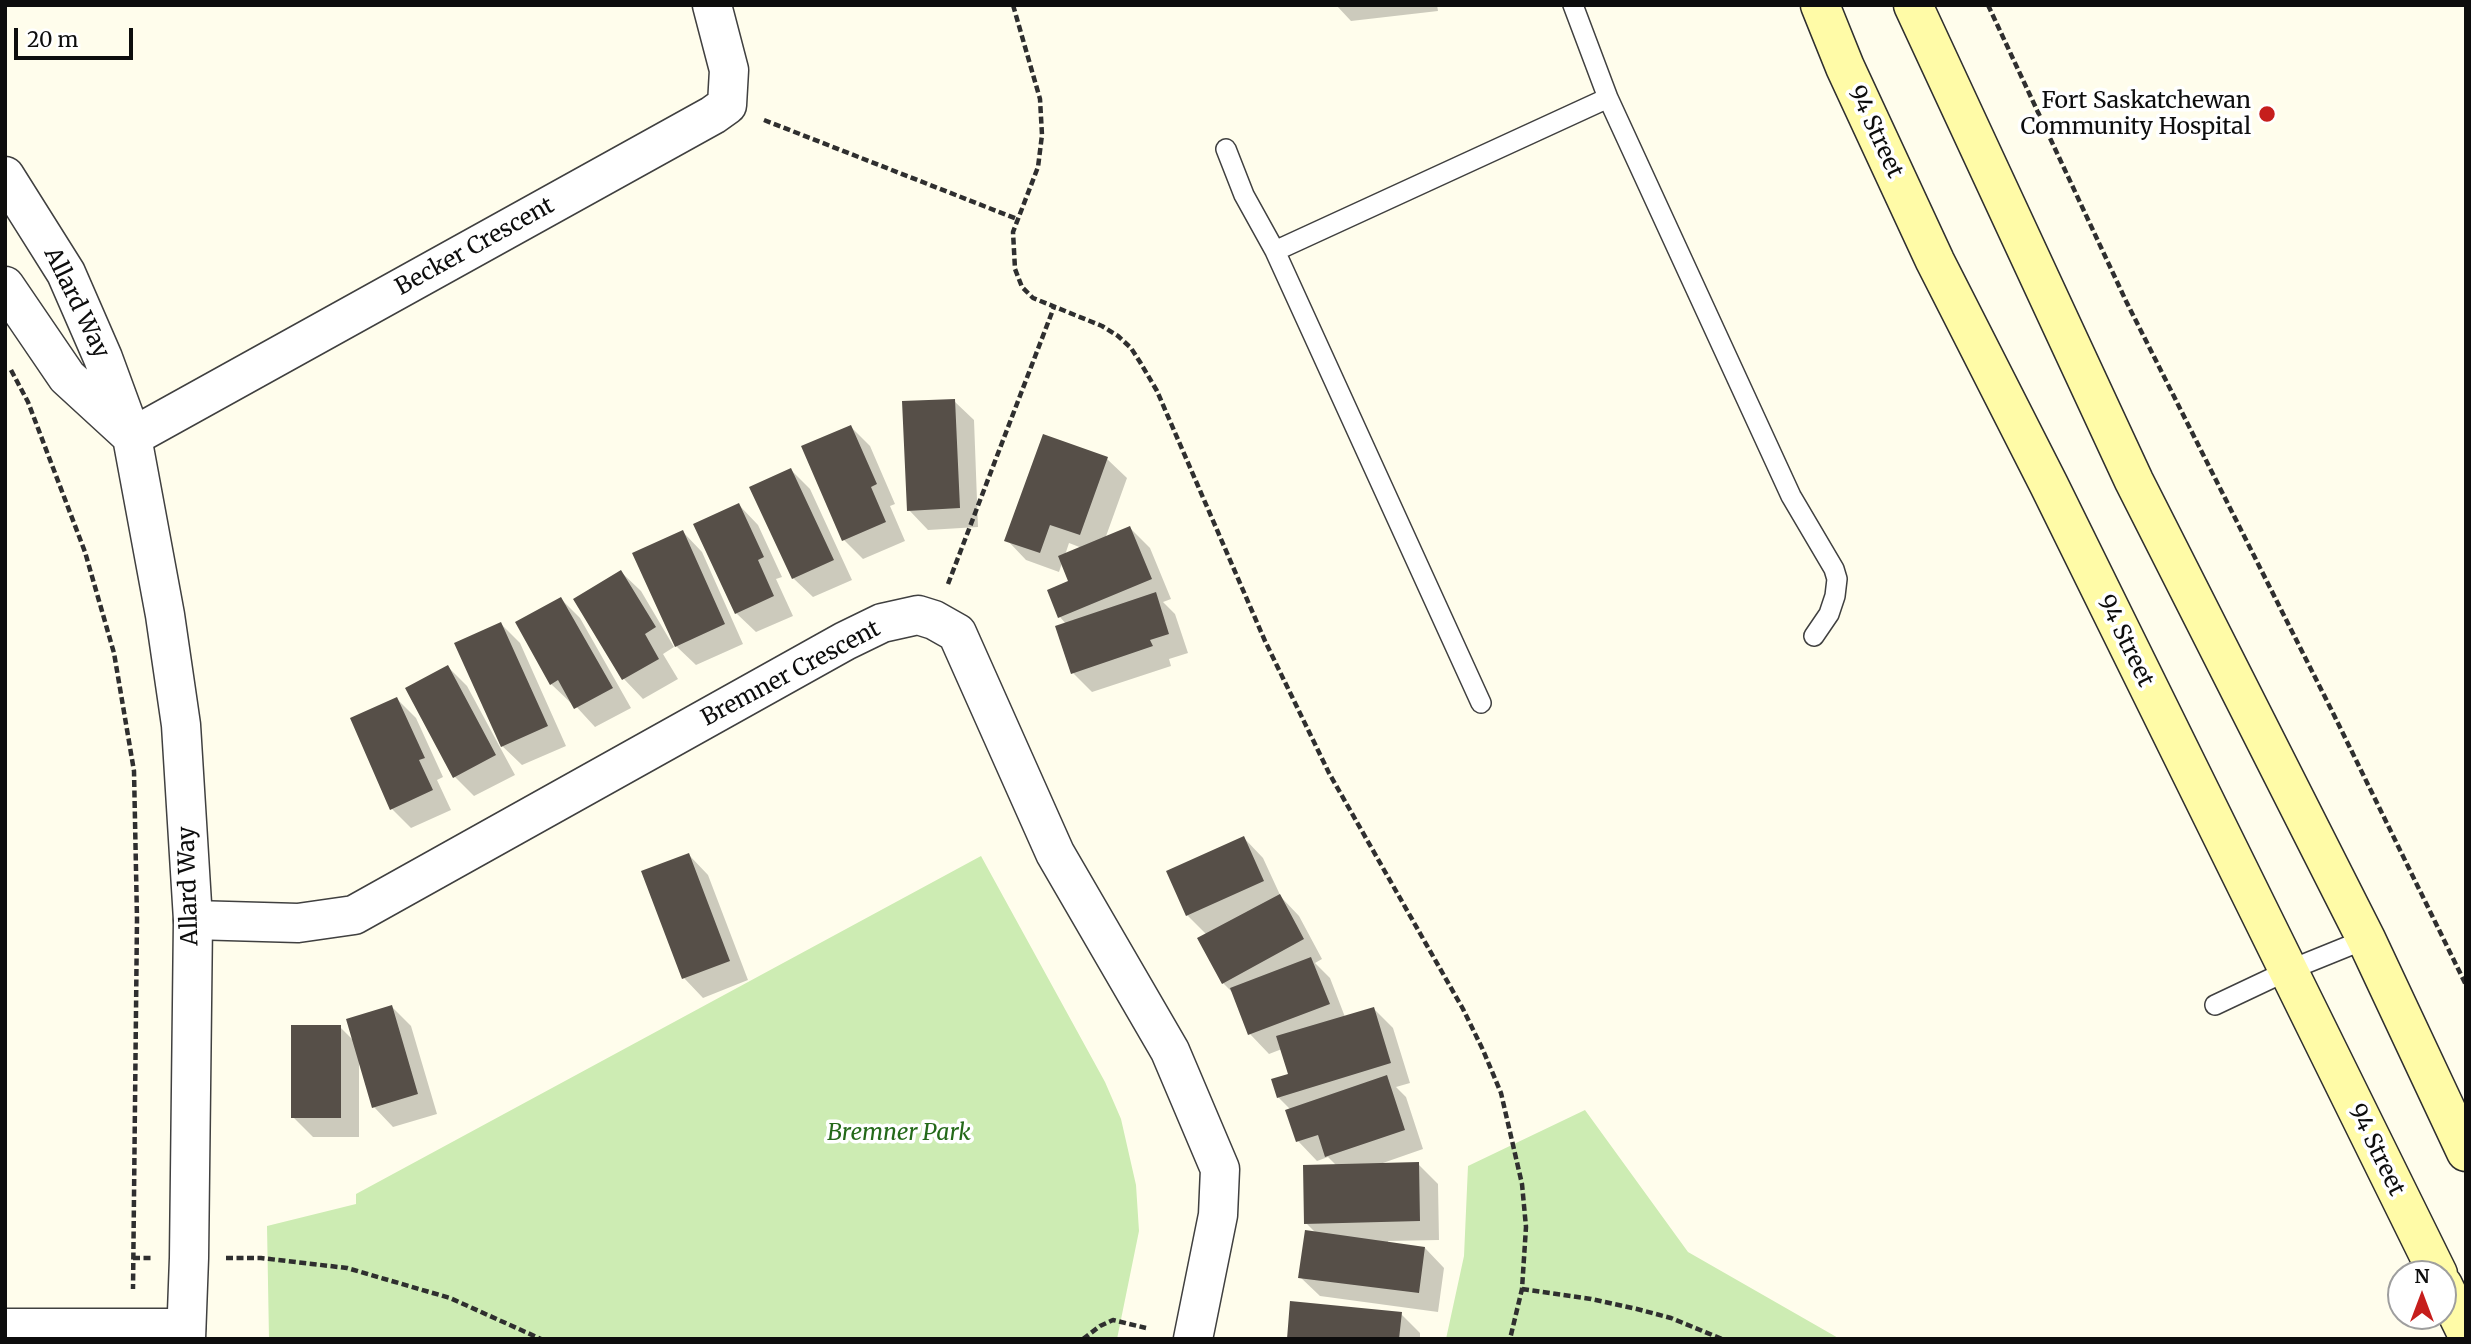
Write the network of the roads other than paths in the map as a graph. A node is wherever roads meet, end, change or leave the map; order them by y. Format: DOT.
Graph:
graph roads {
  1 [pos="712,5"];
  2 [pos="1573,5"];
  3 [pos="1820,5"];
  4 [pos="1913,5"];
  5 [pos="1608,98"];
  6 [pos="1226,149"];
  7 [pos="5,176"];
  8 [pos="1275,251"];
  9 [pos="5,286"];
  10 [pos="132,437"];
  11 [pos="1814,636"];
  12 [pos="1481,704"];
  13 [pos="193,920"];
  14 [pos="2366,939"];
  15 [pos="2287,971"];
  16 [pos="2215,1005"];
  17 [pos="2466,1152"];
  18 [pos="2431,1260"];
  19 [pos="2457,1314"];
  20 [pos="5,1328"];
  21 [pos="2466,1332"];
  22 [pos="186,1334"];
  23 [pos="1193,1339"];
  1 -- 10 [label="street, Becker Crescent"];
  2 -- 5 [label="lane"];
  3 -- 15 [label="main road, 94 Street"];
  4 -- 14 [label="main road"];
  5 -- 8 [label="lane"];
  5 -- 11 [label="lane"];
  6 -- 8 [label="lane"];
  7 -- 10 [label="street, Allard Way"];
  8 -- 12 [label="lane"];
  9 -- 10 [label="street, Allard Way"];
  10 -- 13 [label="street, Allard Way"];
  13 -- 22 [label="street, Allard Way"];
  13 -- 23 [label="street, Bremner Crescent"];
  14 -- 15 [label="lane"];
  14 -- 17 [label="main road"];
  15 -- 16 [label="lane"];
  15 -- 18 [label="main road, 94 Street"];
  19 -- 21 [label="main road"];
  20 -- 22 [label="street"];
}
